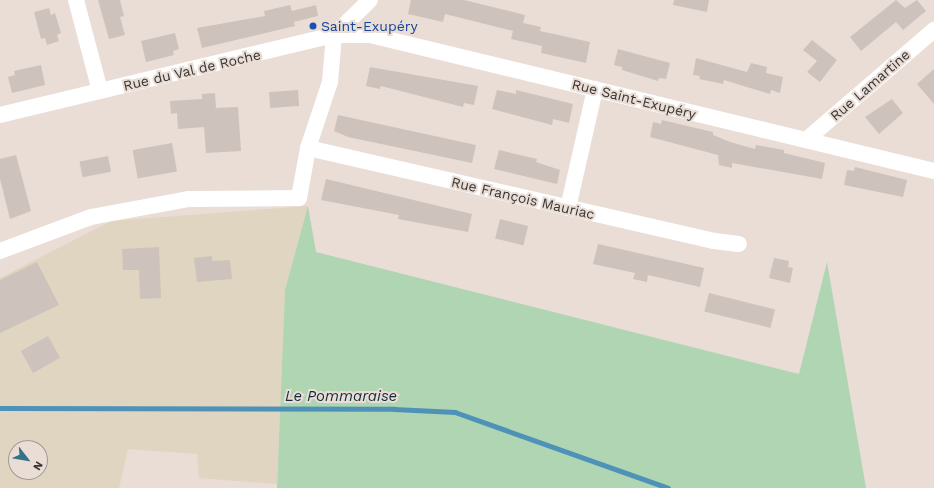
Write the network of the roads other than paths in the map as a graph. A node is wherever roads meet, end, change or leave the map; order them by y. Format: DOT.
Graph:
graph roads {
  1 [pos="76,0"];
  2 [pos="370,0"];
  3 [pos="934,30"];
  4 [pos="334,35"];
  5 [pos="595,89"];
  6 [pos="100,91"];
  7 [pos="0,114"];
  8 [pos="806,140"];
  9 [pos="308,148"];
  10 [pos="934,171"];
  11 [pos="568,208"];
  12 [pos="739,244"];
  13 [pos="0,251"];
  1 -- 6 [label="street"];
  2 -- 4 [label="street"];
  3 -- 8 [label="street, Rue Lamartine"];
  4 -- 5 [label="street, Rue Saint-Exupéry"];
  4 -- 6 [label="street, Rue du Val de Roche"];
  4 -- 9 [label="street"];
  5 -- 8 [label="street, Rue Saint-Exupéry"];
  5 -- 11 [label="street"];
  6 -- 7 [label="street, Rue du Val de Roche"];
  8 -- 10 [label="street, Rue Saint-Exupéry"];
  9 -- 11 [label="street, Rue François Mauriac"];
  9 -- 13 [label="street"];
  11 -- 12 [label="street, Rue François Mauriac"];
}
